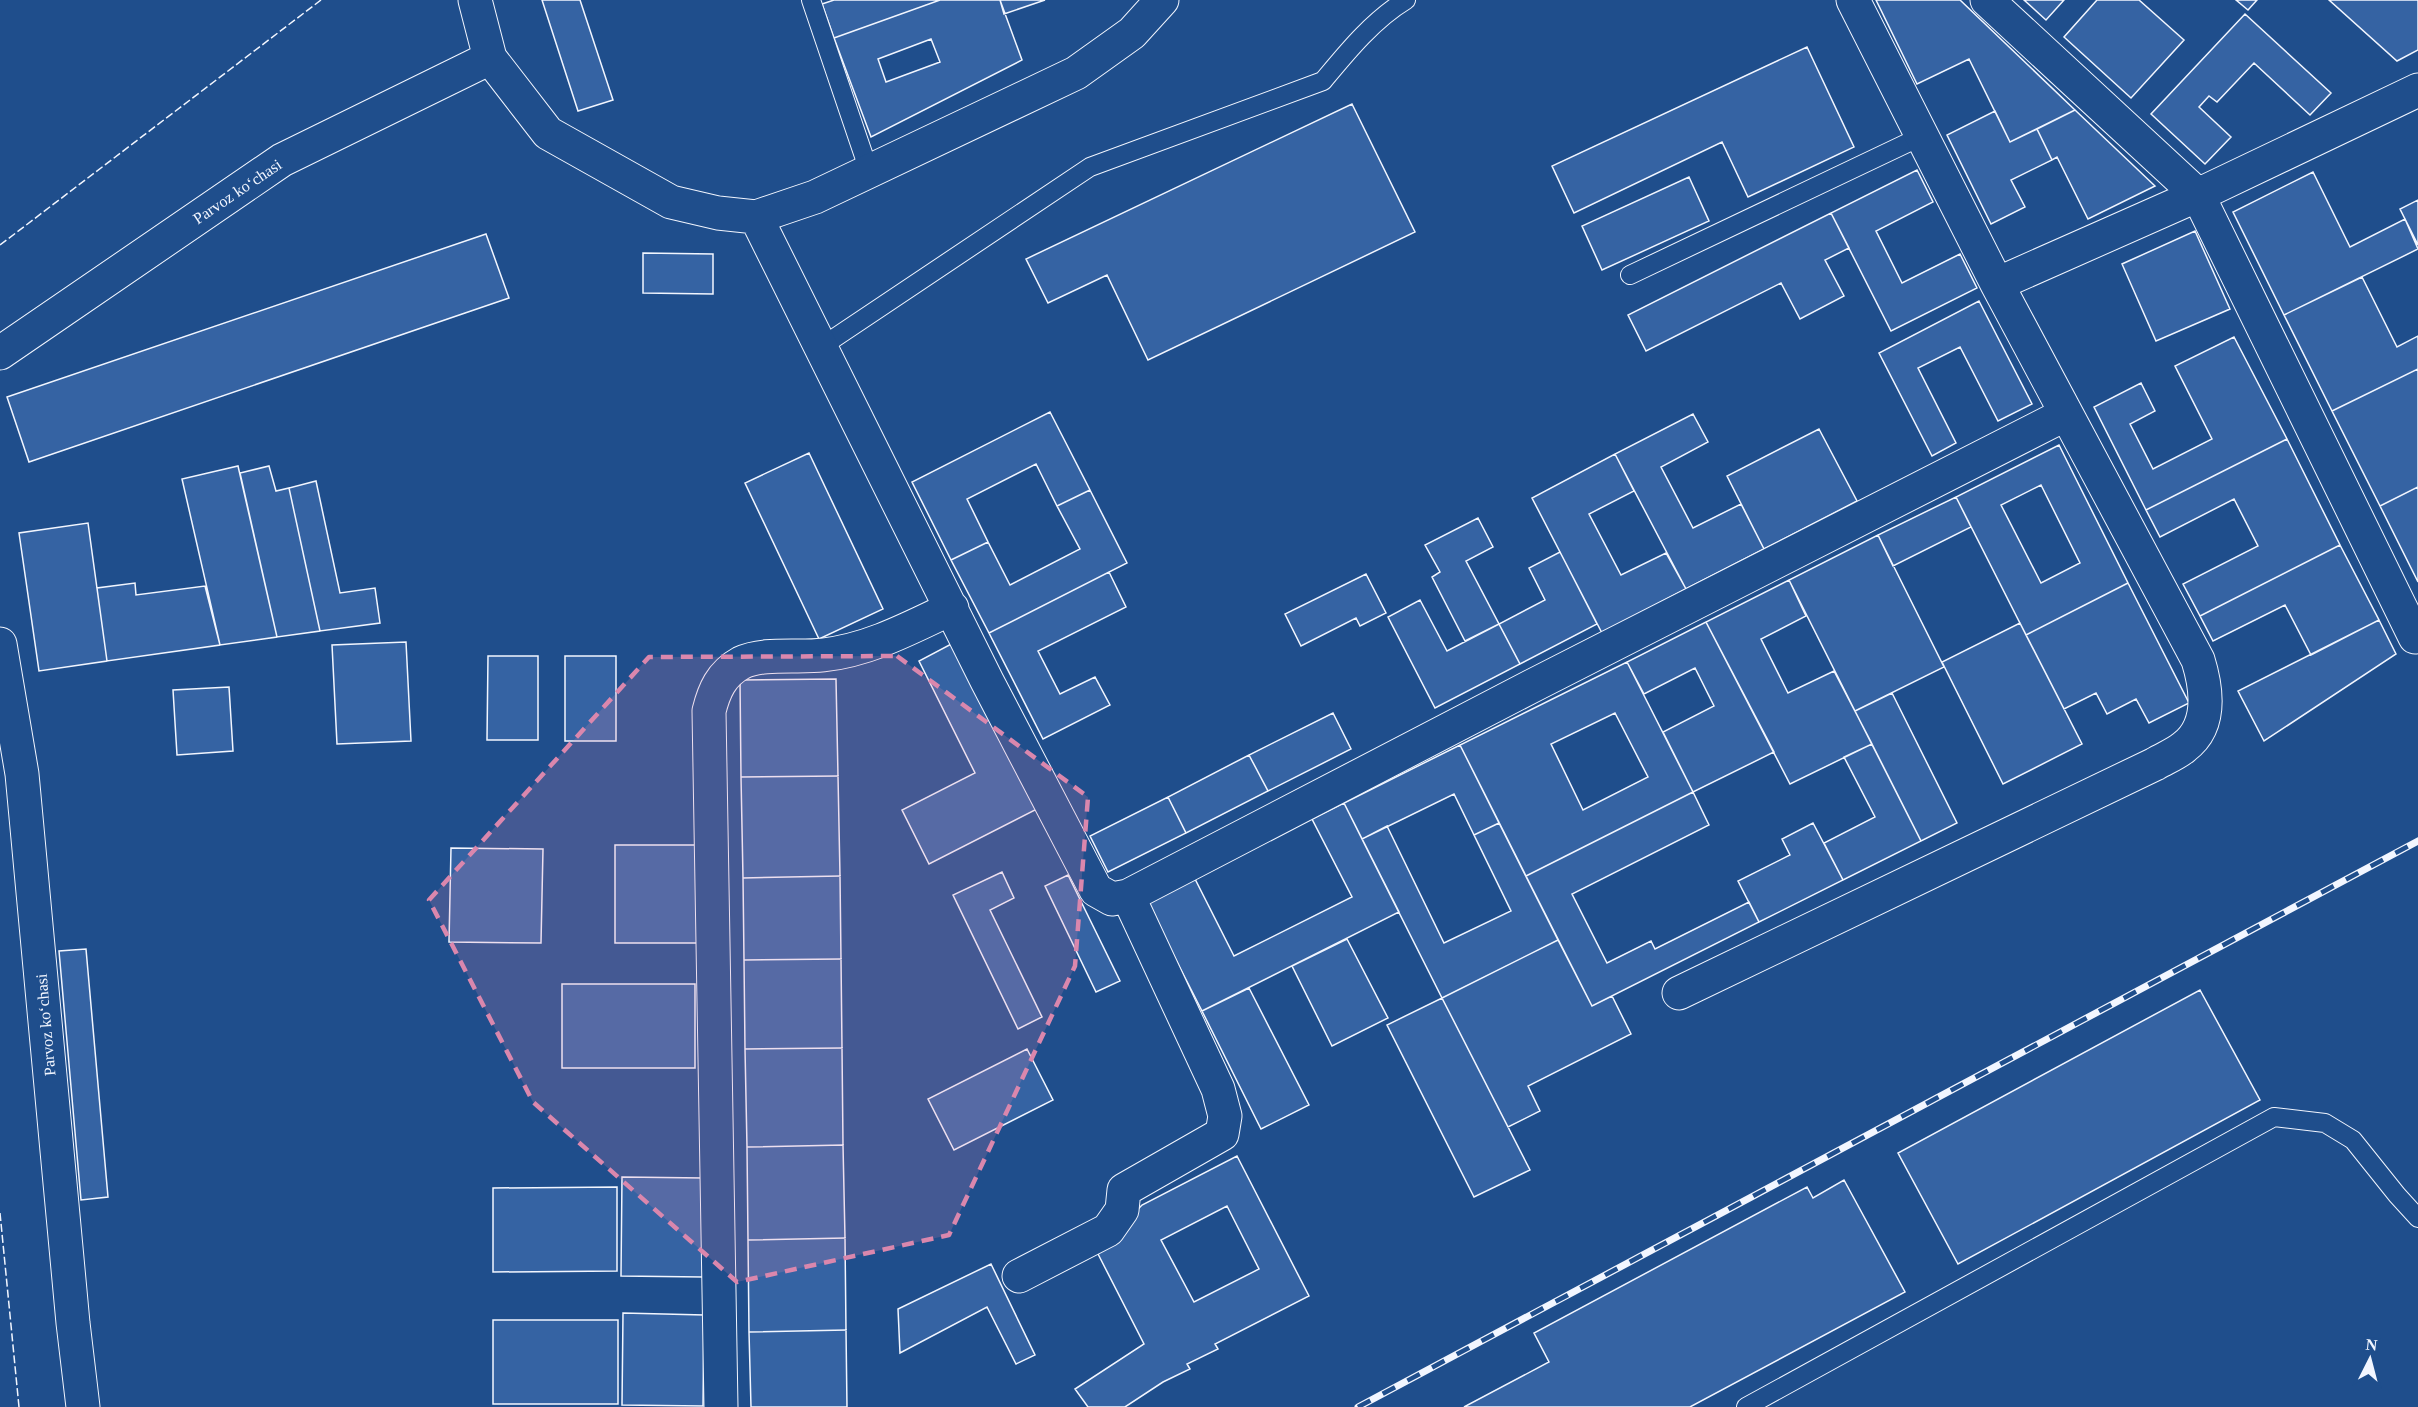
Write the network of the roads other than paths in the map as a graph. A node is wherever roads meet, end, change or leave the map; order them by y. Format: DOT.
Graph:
graph roads {
  1 [pos="475,0"];
  2 [pos="811,0"];
  3 [pos="1162,0"];
  4 [pos="1406,0"];
  5 [pos="1853,0"];
  6 [pos="1987,0"];
  7 [pos="490,58"];
  8 [pos="2418,90"];
  9 [pos="1922,136"];
  10 [pos="869,171"];
  11 [pos="2198,195"];
  12 [pos="756,217"];
  13 [pos="1630,275"];
  14 [pos="1997,284"];
  15 [pos="821,346"];
  16 [pos="0,353"];
  17 [pos="2066,414"];
  18 [pos="952,608"];
  19 [pos="2415,637"];
  20 [pos="0,644"];
  21 [pos="1128,896"];
  22 [pos="1679,993"];
  23 [pos="2418,1218"];
  24 [pos="1019,1276"];
  25 [pos="83,1407"];
  26 [pos="721,1407"];
  27 [pos="1746,1407"];
  1 -- 7 [label="street"];
  2 -- 10 [label="lane"];
  3 -- 10 [label="street"];
  4 -- 15 [label="lane"];
  5 -- 9 [label="street"];
  6 -- 11 [label="street"];
  7 -- 12 [label="street"];
  7 -- 16 [label="street, Parvoz koʻchasi"];
  8 -- 11 [label="street"];
  9 -- 13 [label="lane"];
  9 -- 14 [label="street"];
  10 -- 12 [label="street"];
  11 -- 14 [label="street"];
  11 -- 19 [label="street"];
  12 -- 15 [label="street"];
  14 -- 17 [label="street"];
  15 -- 18 [label="street"];
  17 -- 21 [label="street"];
  17 -- 22 [label="street"];
  18 -- 21 [label="street"];
  18 -- 26 [label="street"];
  20 -- 25 [label="street, Parvoz koʻchasi"];
  21 -- 24 [label="street"];
  23 -- 27 [label="lane"];
}
